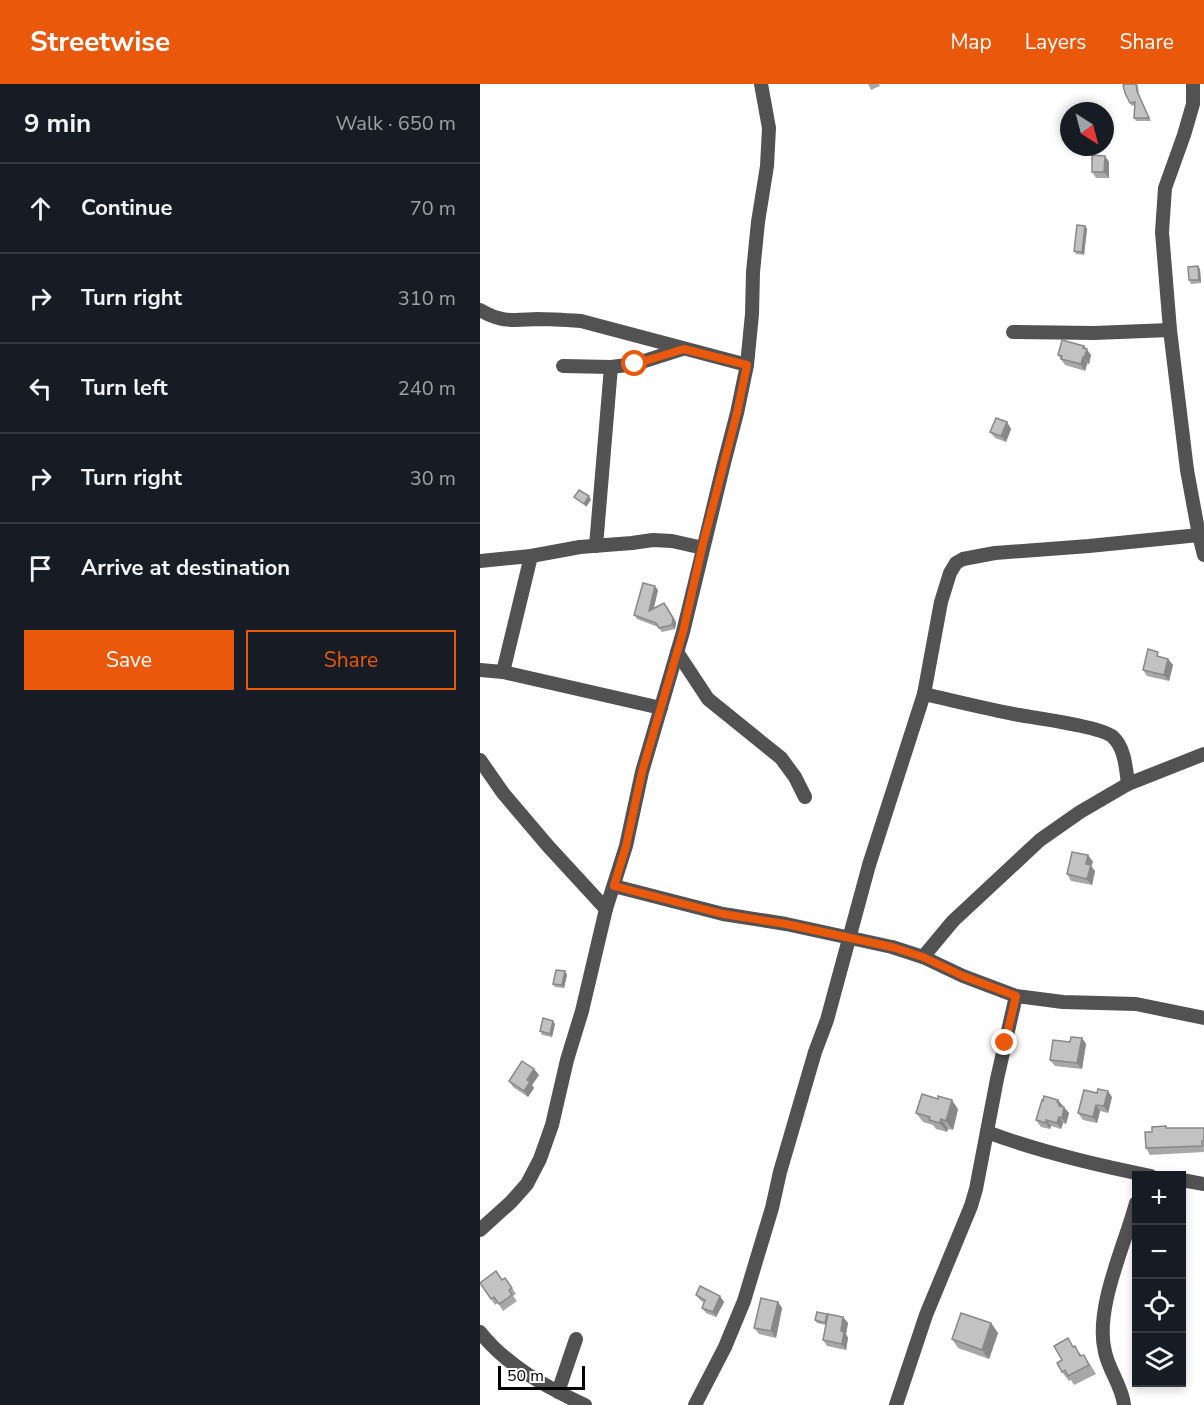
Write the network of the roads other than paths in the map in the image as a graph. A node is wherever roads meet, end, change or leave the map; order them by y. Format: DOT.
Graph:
graph roads {
  1 [pos="761,84"];
  2 [pos="1193,84"];
  3 [pos="480,310"];
  4 [pos="1170,330"];
  5 [pos="1013,332"];
  6 [pos="684,349"];
  7 [pos="747,365"];
  8 [pos="563,366"];
  9 [pos="611,367"];
  10 [pos="1199,535"];
  11 [pos="596,546"];
  12 [pos="702,548"];
  13 [pos="1204,555"];
  14 [pos="531,556"];
  15 [pos="480,561"];
  16 [pos="677,652"];
  17 [pos="480,670"];
  18 [pos="503,672"];
  19 [pos="924,694"];
  20 [pos="661,708"];
  21 [pos="1204,754"];
  22 [pos="480,760"];
  23 [pos="1128,784"];
  24 [pos="806,797"];
  25 [pos="614,886"];
  26 [pos="606,909"];
  27 [pos="850,939"];
  28 [pos="923,957"];
  29 [pos="1016,996"];
  30 [pos="1204,1018"];
  31 [pos="987,1132"];
  32 [pos="1132,1172"];
  33 [pos="1186,1181"];
  34 [pos="1204,1184"];
  35 [pos="1132,1219"];
  36 [pos="480,1230"];
  37 [pos="480,1332"];
  38 [pos="576,1339"];
  39 [pos="558,1392"];
  40 [pos="585,1405"];
  41 [pos="695,1405"];
  42 [pos="896,1405"];
  43 [pos="1124,1405"];
  1 -- 7 [label="street"];
  2 -- 4 [label="street"];
  3 -- 6 [label="street"];
  4 -- 5 [label="street"];
  4 -- 10 [label="street"];
  6 -- 7 [label="street"];
  6 -- 9 [label="street"];
  7 -- 12 [label="street"];
  8 -- 9 [label="street"];
  9 -- 11 [label="street"];
  10 -- 13 [label="street"];
  10 -- 19 [label="street"];
  11 -- 12 [label="street"];
  11 -- 14 [label="street"];
  12 -- 16 [label="street"];
  14 -- 15 [label="street"];
  14 -- 18 [label="street"];
  16 -- 20 [label="street"];
  16 -- 24 [label="street"];
  17 -- 18 [label="street"];
  18 -- 20 [label="street"];
  19 -- 23 [label="street"];
  19 -- 27 [label="street"];
  20 -- 25 [label="street"];
  21 -- 23 [label="street"];
  22 -- 26 [label="street"];
  23 -- 28 [label="street"];
  25 -- 26 [label="street"];
  25 -- 27 [label="street"];
  26 -- 36 [label="street"];
  27 -- 28 [label="street"];
  27 -- 41 [label="street"];
  28 -- 29 [label="street"];
  29 -- 30 [label="street"];
  29 -- 31 [label="street"];
  31 -- 32 [label="street"];
  31 -- 42 [label="street"];
  33 -- 34 [label="street"];
  35 -- 43 [label="street"];
  37 -- 39 [label="street"];
  38 -- 39 [label="street"];
  39 -- 40 [label="street"];
}
